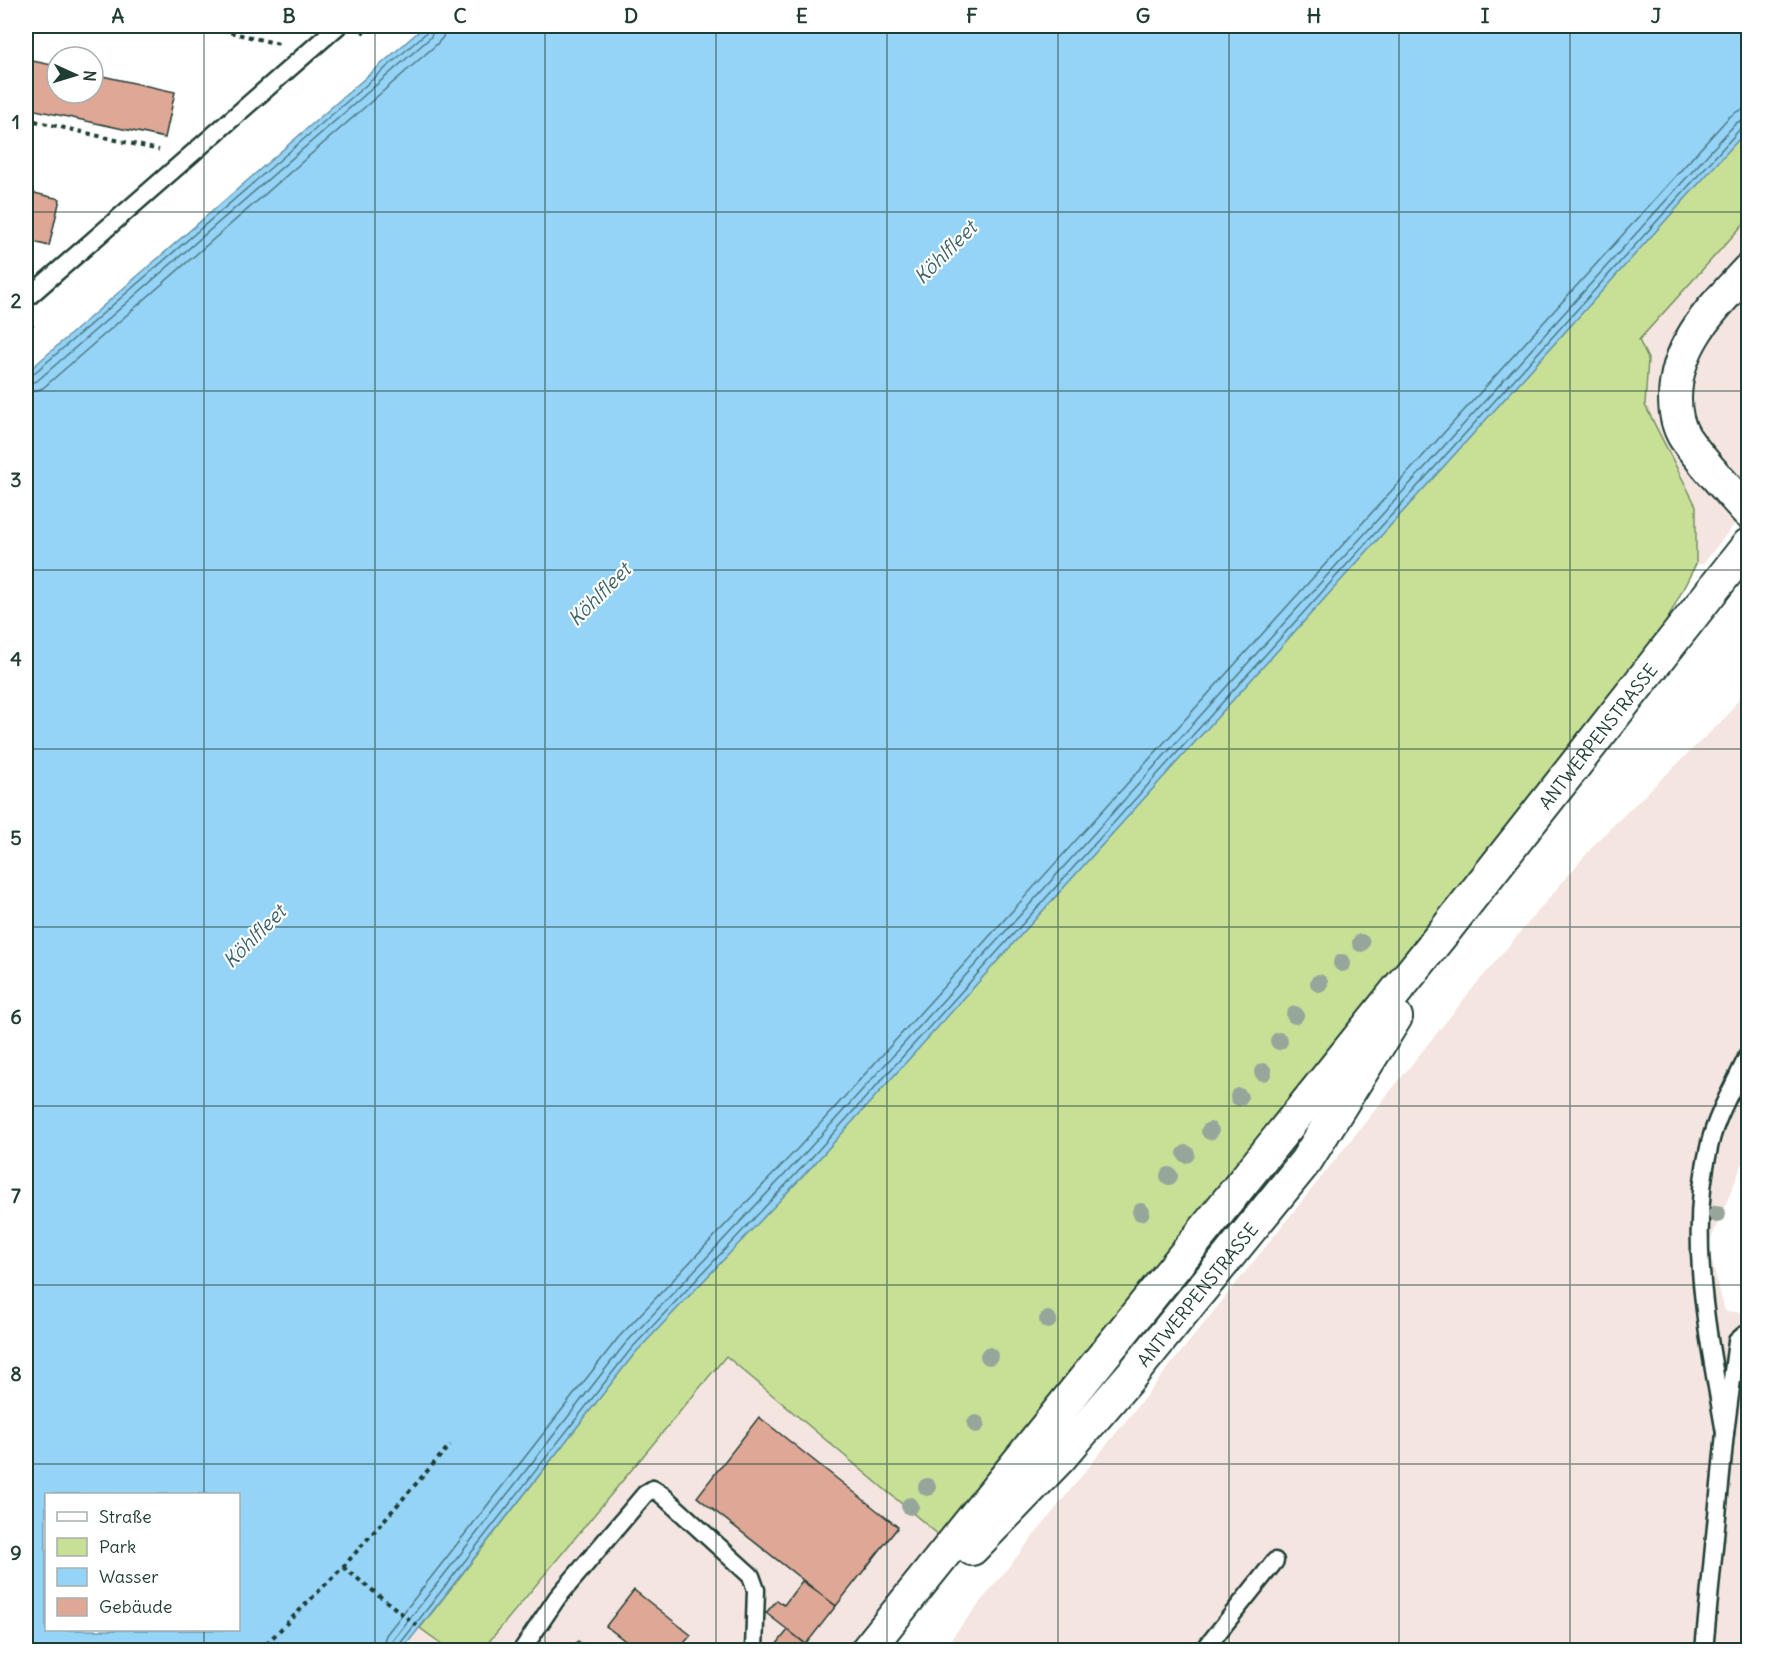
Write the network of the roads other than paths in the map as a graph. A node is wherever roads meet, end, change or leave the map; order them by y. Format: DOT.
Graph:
graph roads {
  1 [pos="338,26"];
  2 [pos="1749,270"];
  3 [pos="26,299"];
  4 [pos="1749,512"];
  5 [pos="1749,545"];
  6 [pos="1749,1055"];
  7 [pos="1749,1335"];
  8 [pos="1725,1433"];
  9 [pos="1275,1562"];
  10 [pos="522,1650"];
  11 [pos="754,1650"];
  12 [pos="867,1650"];
  13 [pos="1204,1650"];
  14 [pos="1704,1650"];
  1 -- 3 [label="lane"];
  2 -- 4 [label="street"];
  5 -- 12 [label="street, ANTWERPENSTRASSE"];
  6 -- 8 [label="lane"];
  7 -- 8 [label="lane"];
  8 -- 14 [label="lane"];
  9 -- 13 [label="lane"];
  10 -- 11 [label="lane"];
}
